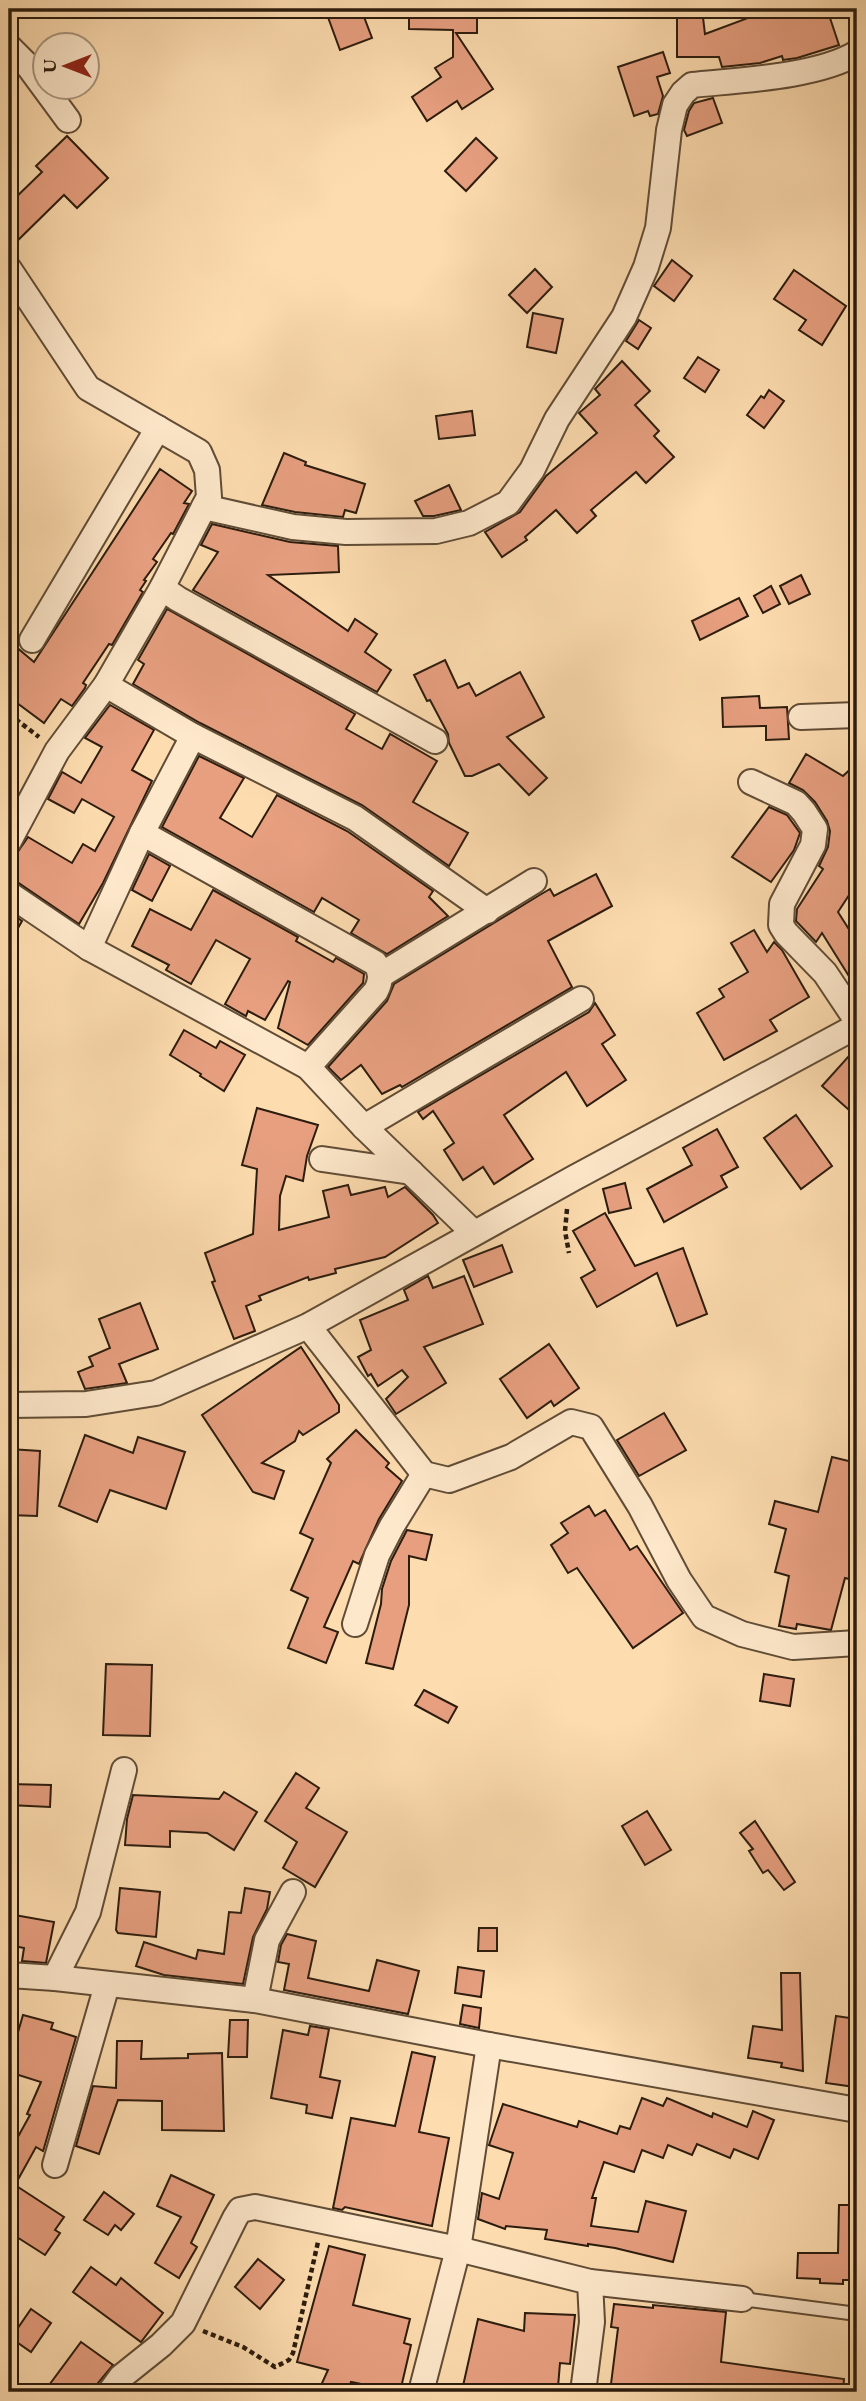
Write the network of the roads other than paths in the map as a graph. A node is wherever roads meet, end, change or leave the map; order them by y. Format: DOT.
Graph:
graph roads {
  1 [pos="9,47"];
  2 [pos="857,53"];
  3 [pos="68,120"];
  4 [pos="9,269"];
  5 [pos="158,428"];
  6 [pos="204,507"];
  7 [pos="162,588"];
  8 [pos="32,640"];
  9 [pos="106,685"];
  10 [pos="857,715"];
  11 [pos="801,718"];
  12 [pos="193,736"];
  13 [pos="435,741"];
  14 [pos="751,782"];
  15 [pos="142,833"];
  16 [pos="9,841"];
  17 [pos="534,881"];
  18 [pos="9,894"];
  19 [pos="487,911"];
  20 [pos="89,948"];
  21 [pos="381,975"];
  22 [pos="581,999"];
  23 [pos="857,1023"];
  24 [pos="308,1067"];
  25 [pos="364,1126"];
  26 [pos="322,1159"];
  27 [pos="411,1172"];
  28 [pos="474,1233"];
  29 [pos="308,1325"];
  30 [pos="9,1405"];
  31 [pos="424,1474"];
  32 [pos="355,1624"];
  33 [pos="857,1643"];
  34 [pos="124,1770"];
  35 [pos="292,1892"];
  36 [pos="9,1975"];
  37 [pos="55,1978"];
  38 [pos="107,1985"];
  39 [pos="255,2000"];
  40 [pos="489,2045"];
  41 [pos="857,2110"];
  42 [pos="55,2165"];
  43 [pos="458,2249"];
  44 [pos="590,2282"];
  45 [pos="742,2299"];
  46 [pos="857,2314"];
  47 [pos="110,2392"];
  48 [pos="421,2392"];
  49 [pos="583,2392"];
  1 -- 3 [label="street"];
  2 -- 6 [label="street"];
  4 -- 5 [label="street"];
  5 -- 6 [label="street"];
  5 -- 8 [label="street"];
  6 -- 7 [label="street"];
  7 -- 9 [label="street"];
  7 -- 13 [label="street"];
  9 -- 12 [label="street"];
  9 -- 16 [label="street"];
  10 -- 11 [label="street"];
  12 -- 15 [label="street"];
  12 -- 19 [label="street"];
  14 -- 23 [label="street"];
  15 -- 20 [label="street"];
  15 -- 21 [label="street"];
  17 -- 19 [label="street"];
  18 -- 20 [label="street"];
  19 -- 21 [label="street"];
  20 -- 24 [label="street"];
  21 -- 24 [label="street"];
  22 -- 25 [label="street"];
  23 -- 28 [label="street"];
  24 -- 25 [label="street"];
  25 -- 27 [label="street"];
  26 -- 27 [label="street"];
  27 -- 28 [label="street"];
  28 -- 29 [label="street"];
  29 -- 30 [label="street"];
  29 -- 31 [label="street"];
  31 -- 32 [label="street"];
  31 -- 33 [label="street"];
  34 -- 37 [label="street"];
  35 -- 39 [label="street"];
  36 -- 37 [label="street"];
  37 -- 38 [label="street"];
  38 -- 39 [label="street"];
  38 -- 42 [label="street"];
  39 -- 40 [label="street"];
  40 -- 41 [label="street"];
  40 -- 43 [label="street"];
  43 -- 44 [label="street"];
  43 -- 47 [label="street"];
  43 -- 48 [label="street"];
  44 -- 45 [label="street"];
  44 -- 49 [label="street"];
  45 -- 46 [label="lane"];
}
